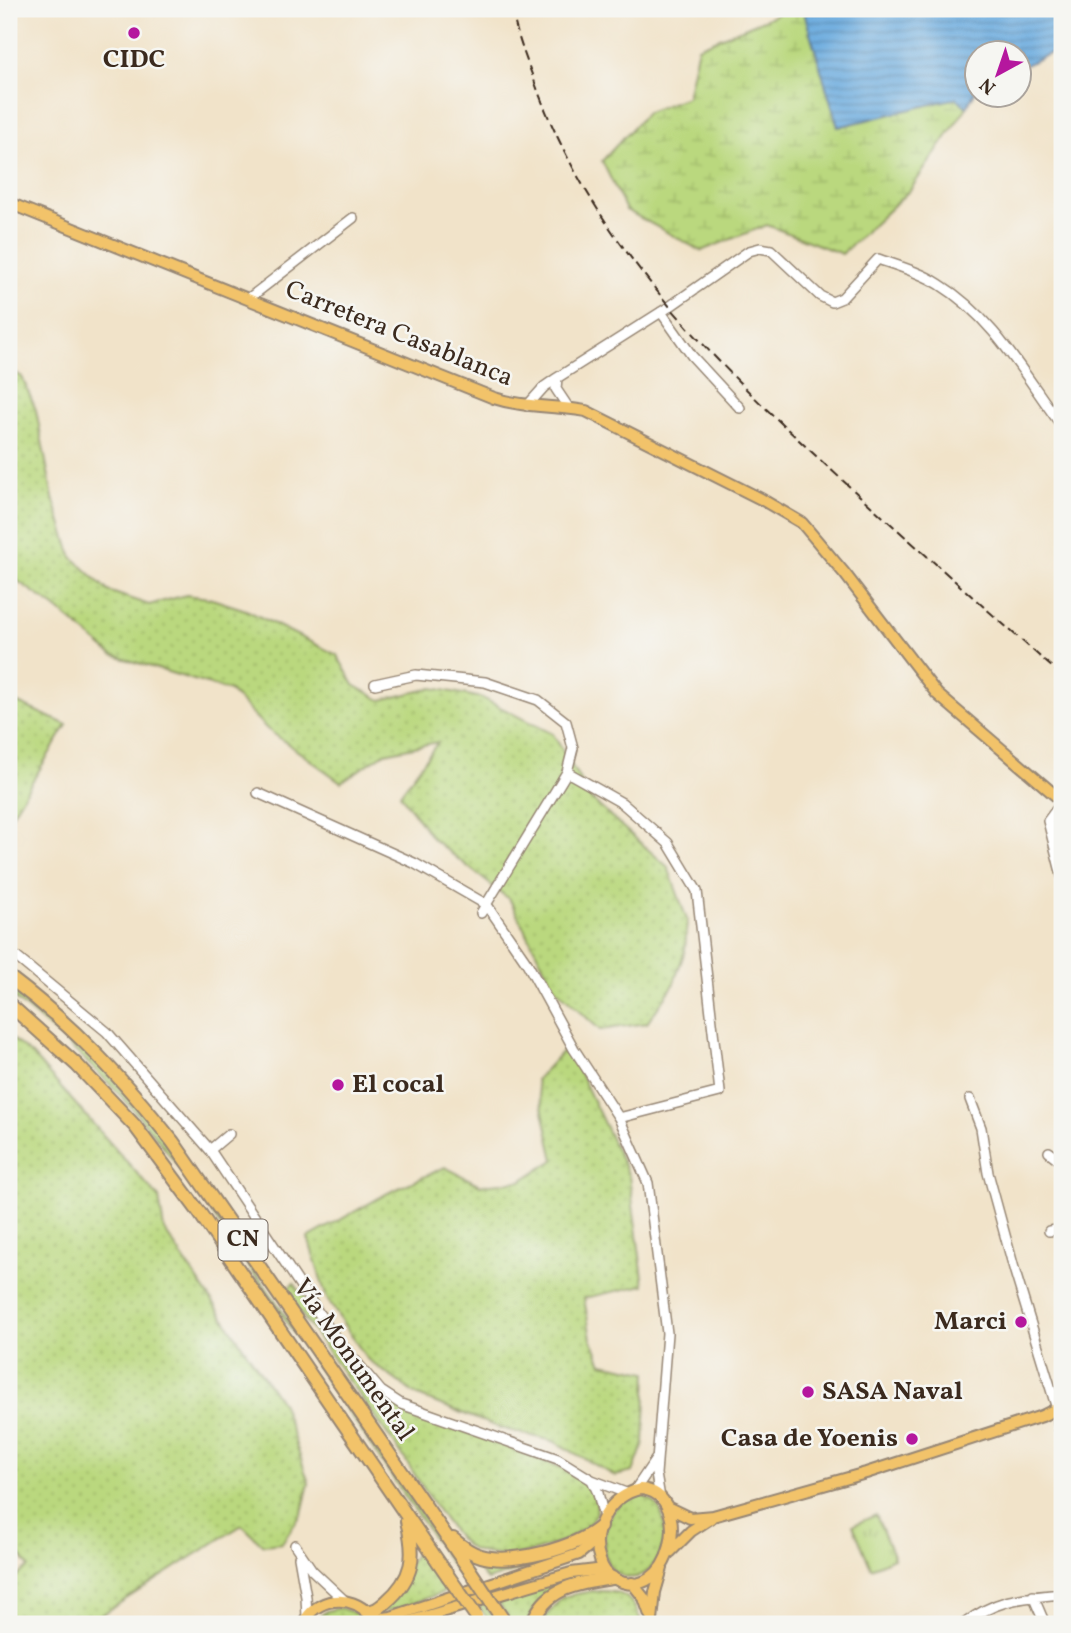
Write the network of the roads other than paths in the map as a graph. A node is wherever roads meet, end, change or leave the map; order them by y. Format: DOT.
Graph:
graph roads {
  1 [pos="9,203"];
  2 [pos="354,218"];
  3 [pos="248,299"];
  4 [pos="661,312"];
  5 [pos="557,378"];
  6 [pos="527,406"];
  7 [pos="568,407"];
  8 [pos="740,408"];
  9 [pos="1062,426"];
  10 [pos="374,684"];
  11 [pos="567,772"];
  12 [pos="258,793"];
  13 [pos="1062,802"];
  14 [pos="1062,876"];
  15 [pos="484,909"];
  16 [pos="9,951"];
  17 [pos="9,977"];
  18 [pos="9,1004"];
  19 [pos="970,1099"];
  20 [pos="619,1118"];
  21 [pos="229,1134"];
  22 [pos="210,1150"];
  23 [pos="1049,1152"];
  24 [pos="1062,1162"];
  25 [pos="1062,1229"];
  26 [pos="1049,1231"];
  27 [pos="1060,1407"];
  28 [pos="1062,1438"];
  29 [pos="659,1451"];
  30 [pos="592,1480"];
  31 [pos="631,1491"];
  32 [pos="663,1503"];
  33 [pos="405,1510"];
  34 [pos="713,1516"];
  35 [pos="600,1528"];
  36 [pos="444,1532"];
  37 [pos="665,1559"];
  38 [pos="610,1576"];
  39 [pos="632,1583"];
  40 [pos="1062,1594"];
  41 [pos="1033,1596"];
  42 [pos="345,1601"];
  43 [pos="371,1617"];
  44 [pos="479,1620"];
  45 [pos="303,1622"];
  46 [pos="652,1622"];
  47 [pos="401,1624"];
  48 [pos="506,1624"];
  49 [pos="532,1624"];
  50 [pos="964,1624"];
  51 [pos="1045,1624"];
  1 -- 3 [label="main road, Carretera Casablanca"];
  2 -- 3 [label="street"];
  3 -- 6 [label="main road, Carretera Casablanca"];
  4 -- 5 [label="street"];
  4 -- 8 [label="street"];
  4 -- 9 [label="street"];
  5 -- 6 [label="street"];
  5 -- 7 [label="street"];
  6 -- 7 [label="main road, Carretera Casablanca"];
  7 -- 13 [label="main road, Carretera Casablanca"];
  10 -- 11 [label="street"];
  11 -- 15 [label="street"];
  11 -- 20 [label="street"];
  12 -- 15 [label="street"];
  13 -- 14 [label="street"];
  15 -- 20 [label="street"];
  16 -- 22 [label="street"];
  17 -- 36 [label="highway, Vía Monumental / CN"];
  18 -- 33 [label="highway, Vía Monumental / CN"];
  19 -- 27 [label="street"];
  20 -- 29 [label="street"];
  21 -- 22 [label="street"];
  22 -- 30 [label="street"];
  23 -- 24 [label="street"];
  25 -- 26 [label="street"];
  27 -- 28 [label="street"];
  27 -- 34 [label="main road"];
  29 -- 31 [label="street"];
  29 -- 32 [label="street"];
  30 -- 31 [label="street"];
  30 -- 35 [label="street"];
  31 -- 32 [label="main road"];
  31 -- 35 [label="main road"];
  32 -- 34 [label="main road"];
  32 -- 37 [label="main road"];
  33 -- 43 [label="highway"];
  33 -- 44 [label="highway, Vía Monumental / CN, bridge"];
  34 -- 37 [label="main road"];
  35 -- 36 [label="highway"];
  35 -- 38 [label="main road"];
  35 -- 43 [label="main road"];
  36 -- 48 [label="highway, Vía Monumental / CN, bridge"];
  37 -- 39 [label="main road"];
  37 -- 46 [label="main road"];
  38 -- 39 [label="main road"];
  38 -- 47 [label="main road"];
  38 -- 49 [label="highway"];
  39 -- 46 [label="main road"];
  40 -- 41 [label="street"];
  41 -- 50 [label="street"];
  41 -- 51 [label="street"];
  42 -- 43 [label="main road"];
  42 -- 45 [label="main road"];
  42 -- 45 [label="street"];
}
